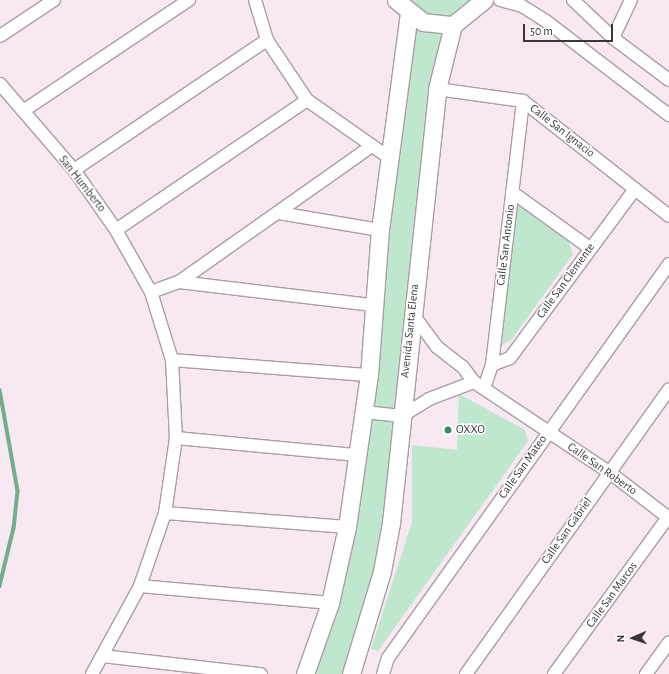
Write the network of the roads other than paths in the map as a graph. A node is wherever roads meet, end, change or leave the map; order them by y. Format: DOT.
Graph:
graph roads {
  1 [pos="54,0"];
  2 [pos="189,0"];
  3 [pos="396,0"];
  4 [pos="484,0"];
  5 [pos="500,0"];
  6 [pos="573,0"];
  7 [pos="631,0"];
  8 [pos="255,1"];
  9 [pos="409,14"];
  10 [pos="453,25"];
  11 [pos="0,36"];
  12 [pos="613,38"];
  13 [pos="267,40"];
  14 [pos="669,80"];
  15 [pos="0,84"];
  16 [pos="437,89"];
  17 [pos="307,100"];
  18 [pos="523,101"];
  19 [pos="23,111"];
  20 [pos="669,115"];
  21 [pos="372,146"];
  22 [pos="388,157"];
  23 [pos="74,170"];
  24 [pos="636,189"];
  25 [pos="512,192"];
  26 [pos="279,213"];
  27 [pos="669,216"];
  28 [pos="116,230"];
  29 [pos="380,230"];
  30 [pos="590,248"];
  31 [pos="669,264"];
  32 [pos="179,282"];
  33 [pos="151,292"];
  34 [pos="373,305"];
  35 [pos="412,313"];
  36 [pos="172,360"];
  37 [pos="492,365"];
  38 [pos="369,375"];
  39 [pos="479,385"];
  40 [pos="669,389"];
  41 [pos="364,412"];
  42 [pos="402,416"];
  43 [pos="548,432"];
  44 [pos="176,438"];
  45 [pos="357,455"];
  46 [pos="609,472"];
  47 [pos="165,513"];
  48 [pos="669,517"];
  49 [pos="347,527"];
  50 [pos="140,586"];
  51 [pos="330,603"];
  52 [pos="669,642"];
  53 [pos="102,656"];
  54 [pos="92,674"];
  55 [pos="261,674"];
  56 [pos="305,674"];
  57 [pos="351,674"];
  58 [pos="383,674"];
  59 [pos="466,674"];
  60 [pos="554,674"];
  61 [pos="646,674"];
  1 -- 11 [label="street"];
  2 -- 19 [label="street"];
  3 -- 9 [label="street"];
  4 -- 10 [label="street"];
  5 -- 20 [label="street"];
  6 -- 12 [label="street"];
  7 -- 12 [label="street"];
  8 -- 13 [label="street"];
  9 -- 10 [label="street"];
  9 -- 22 [label="street"];
  10 -- 16 [label="street, Avenida Santa Elena"];
  12 -- 14 [label="street"];
  13 -- 17 [label="street"];
  13 -- 23 [label="street"];
  15 -- 19 [label="street, San Humberto"];
  16 -- 18 [label="street, Calle San Ignacio"];
  16 -- 35 [label="street, Avenida Santa Elena"];
  17 -- 21 [label="street"];
  17 -- 28 [label="street"];
  18 -- 24 [label="street, Calle San Ignacio"];
  18 -- 25 [label="street, Calle San Antonio"];
  19 -- 23 [label="street, San Humberto"];
  21 -- 22 [label="street"];
  21 -- 26 [label="street"];
  22 -- 29 [label="street"];
  23 -- 28 [label="street, San Humberto"];
  24 -- 27 [label="street, Calle San Ignacio"];
  24 -- 30 [label="street, Calle San Clemente"];
  25 -- 30 [label="street"];
  25 -- 37 [label="street, Calle San Antonio"];
  26 -- 29 [label="street"];
  26 -- 32 [label="street"];
  28 -- 33 [label="street, San Humberto"];
  29 -- 34 [label="street"];
  30 -- 37 [label="street, Calle San Clemente"];
  31 -- 43 [label="street, Calle San Mateo"];
  32 -- 33 [label="street"];
  32 -- 34 [label="street"];
  33 -- 36 [label="street, San Humberto"];
  34 -- 38 [label="street"];
  35 -- 39 [label="street, Calle San Roberto"];
  35 -- 42 [label="street, Avenida Santa Elena"];
  36 -- 38 [label="street"];
  36 -- 44 [label="street, San Humberto"];
  37 -- 39 [label="street, Calle San Antonio"];
  38 -- 41 [label="street"];
  39 -- 42 [label="street"];
  39 -- 43 [label="street, Calle San Roberto"];
  40 -- 46 [label="street, Calle San Gabriel"];
  41 -- 42 [label="street"];
  41 -- 45 [label="street"];
  42 -- 57 [label="street, Avenida Santa Elena"];
  43 -- 46 [label="street, Calle San Roberto"];
  43 -- 58 [label="street, Calle San Mateo"];
  44 -- 45 [label="street"];
  44 -- 47 [label="street, San Humberto"];
  45 -- 49 [label="street"];
  46 -- 48 [label="street, Calle San Roberto"];
  46 -- 59 [label="street, Calle San Gabriel"];
  47 -- 49 [label="street"];
  47 -- 50 [label="street, San Humberto"];
  48 -- 60 [label="street, Calle San Marcos"];
  49 -- 51 [label="street"];
  50 -- 51 [label="street"];
  50 -- 53 [label="street, San Humberto"];
  51 -- 56 [label="street"];
  52 -- 61 [label="street"];
  53 -- 54 [label="street, San Humberto"];
  53 -- 55 [label="street"];
}
